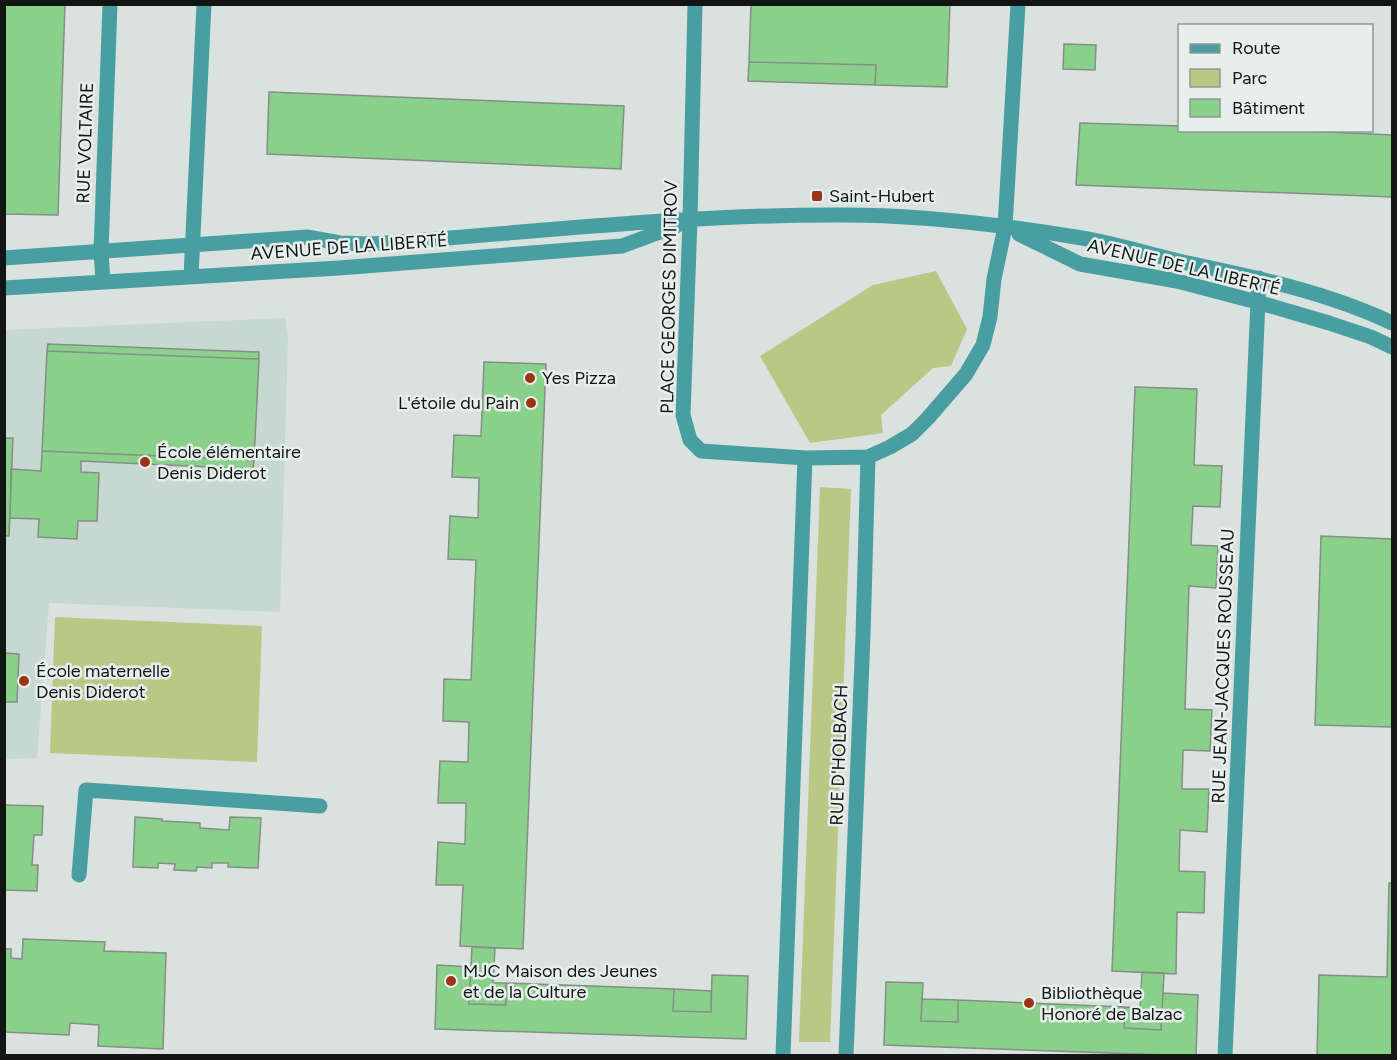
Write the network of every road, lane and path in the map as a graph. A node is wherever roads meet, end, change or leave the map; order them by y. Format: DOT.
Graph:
graph roads {
  1 [pos="110,4"];
  2 [pos="204,4"];
  3 [pos="695,4"];
  4 [pos="1017,4"];
  5 [pos="690,220"];
  6 [pos="1005,227"];
  7 [pos="435,239"];
  8 [pos="340,243"];
  9 [pos="192,245"];
  10 [pos="101,251"];
  11 [pos="4,258"];
  12 [pos="434,261"];
  13 [pos="339,268"];
  14 [pos="191,277"];
  15 [pos="1258,278"];
  16 [pos="103,282"];
  17 [pos="4,288"];
  18 [pos="1257,302"];
  19 [pos="1392,323"];
  20 [pos="1392,347"];
  21 [pos="868,457"];
  22 [pos="805,458"];
  23 [pos="320,806"];
  24 [pos="79,875"];
  25 [pos="783,1056"];
  26 [pos="846,1056"];
  27 [pos="1225,1056"];
  1 -- 10 [label="street, RUE VOLTAIRE"];
  2 -- 9 [label="street"];
  3 -- 5 [label="street, PLACE GEORGES DIMITROV"];
  4 -- 6 [label="street, PLACE GEORGES DIMITROV"];
  5 -- 6 [label="street, AVENUE DE LA LIBERTÉ"];
  5 -- 7 [label="street, AVENUE DE LA LIBERTÉ"];
  5 -- 12 [label="street, AVENUE DE LA LIBERTÉ"];
  5 -- 22 [label="street, PLACE GEORGES DIMITROV"];
  6 -- 15 [label="street, AVENUE DE LA LIBERTÉ"];
  6 -- 18 [label="street, AVENUE DE LA LIBERTÉ"];
  6 -- 21 [label="street, PLACE GEORGES DIMITROV"];
  7 -- 8 [label="street, AVENUE DE LA LIBERTÉ"];
  7 -- 12 [label="street"];
  8 -- 9 [label="street, AVENUE DE LA LIBERTÉ"];
  8 -- 13 [label="street"];
  9 -- 10 [label="street, AVENUE DE LA LIBERTÉ"];
  9 -- 14 [label="street"];
  10 -- 11 [label="street, AVENUE DE LA LIBERTÉ"];
  10 -- 16 [label="street, RUE VOLTAIRE"];
  12 -- 13 [label="street, AVENUE DE LA LIBERTÉ"];
  13 -- 14 [label="street, AVENUE DE LA LIBERTÉ"];
  14 -- 16 [label="street, AVENUE DE LA LIBERTÉ"];
  15 -- 18 [label="street, RUE JEAN-JACQUES ROUSSEAU"];
  15 -- 19 [label="street, AVENUE DE LA LIBERTÉ"];
  16 -- 17 [label="street, AVENUE DE LA LIBERTÉ"];
  18 -- 20 [label="street, AVENUE DE LA LIBERTÉ"];
  18 -- 27 [label="street, RUE JEAN-JACQUES ROUSSEAU"];
  21 -- 22 [label="street, PLACE GEORGES DIMITROV"];
  21 -- 26 [label="street, RUE D'HOLBACH"];
  22 -- 25 [label="street"];
  23 -- 24 [label="street"];
}
